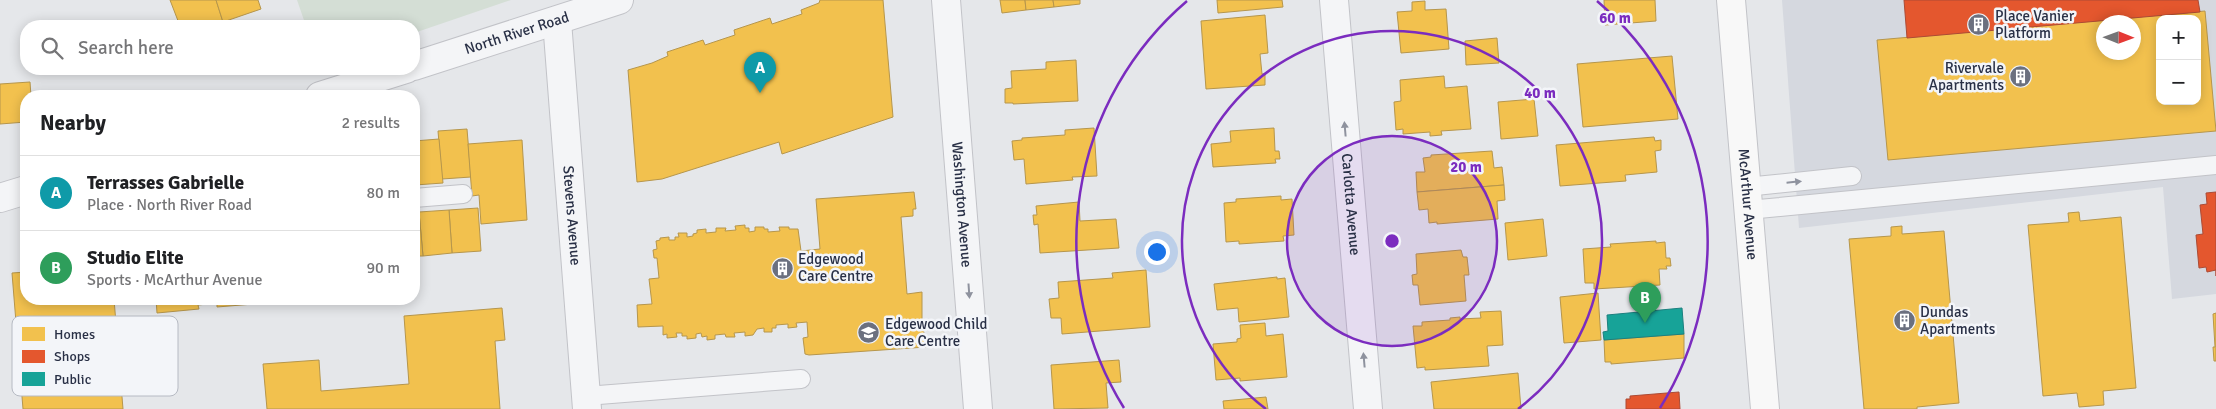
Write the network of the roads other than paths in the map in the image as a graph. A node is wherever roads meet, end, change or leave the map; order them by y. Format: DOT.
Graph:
graph roads {
  1 [pos="619,0"];
  2 [pos="946,0"];
  3 [pos="1334,0"];
  4 [pos="1731,0"];
  5 [pos="557,21"];
  6 [pos="420,64"];
  7 [pos="396,75"];
  8 [pos="376,87"];
  9 [pos="357,90"];
  10 [pos="2216,164"];
  11 [pos="1852,176"];
  12 [pos="20,192"];
  13 [pos="464,194"];
  14 [pos="0,198"];
  15 [pos="420,198"];
  16 [pos="1747,198"];
  17 [pos="801,379"];
  18 [pos="587,403"];
  19 [pos="978,409"];
  20 [pos="1368,409"];
  21 [pos="1765,409"];
  1 -- 5 [label="street, North River Road"];
  2 -- 19 [label="street, Washington Avenue, one-way"];
  20 -- 3 [label="street, Carlotta Avenue, one-way"];
  4 -- 16 [label="main road, McArthur Avenue"];
  5 -- 6 [label="street, North River Road"];
  5 -- 18 [label="street, Stevens Avenue"];
  7 -- 8 [label="street"];
  8 -- 9 [label="street"];
  10 -- 16 [label="lane"];
  16 -- 11 [label="lane, one-way"];
  12 -- 14 [label="street"];
  13 -- 15 [label="lane"];
  16 -- 21 [label="main road, McArthur Avenue"];
  17 -- 18 [label="lane"];
}
